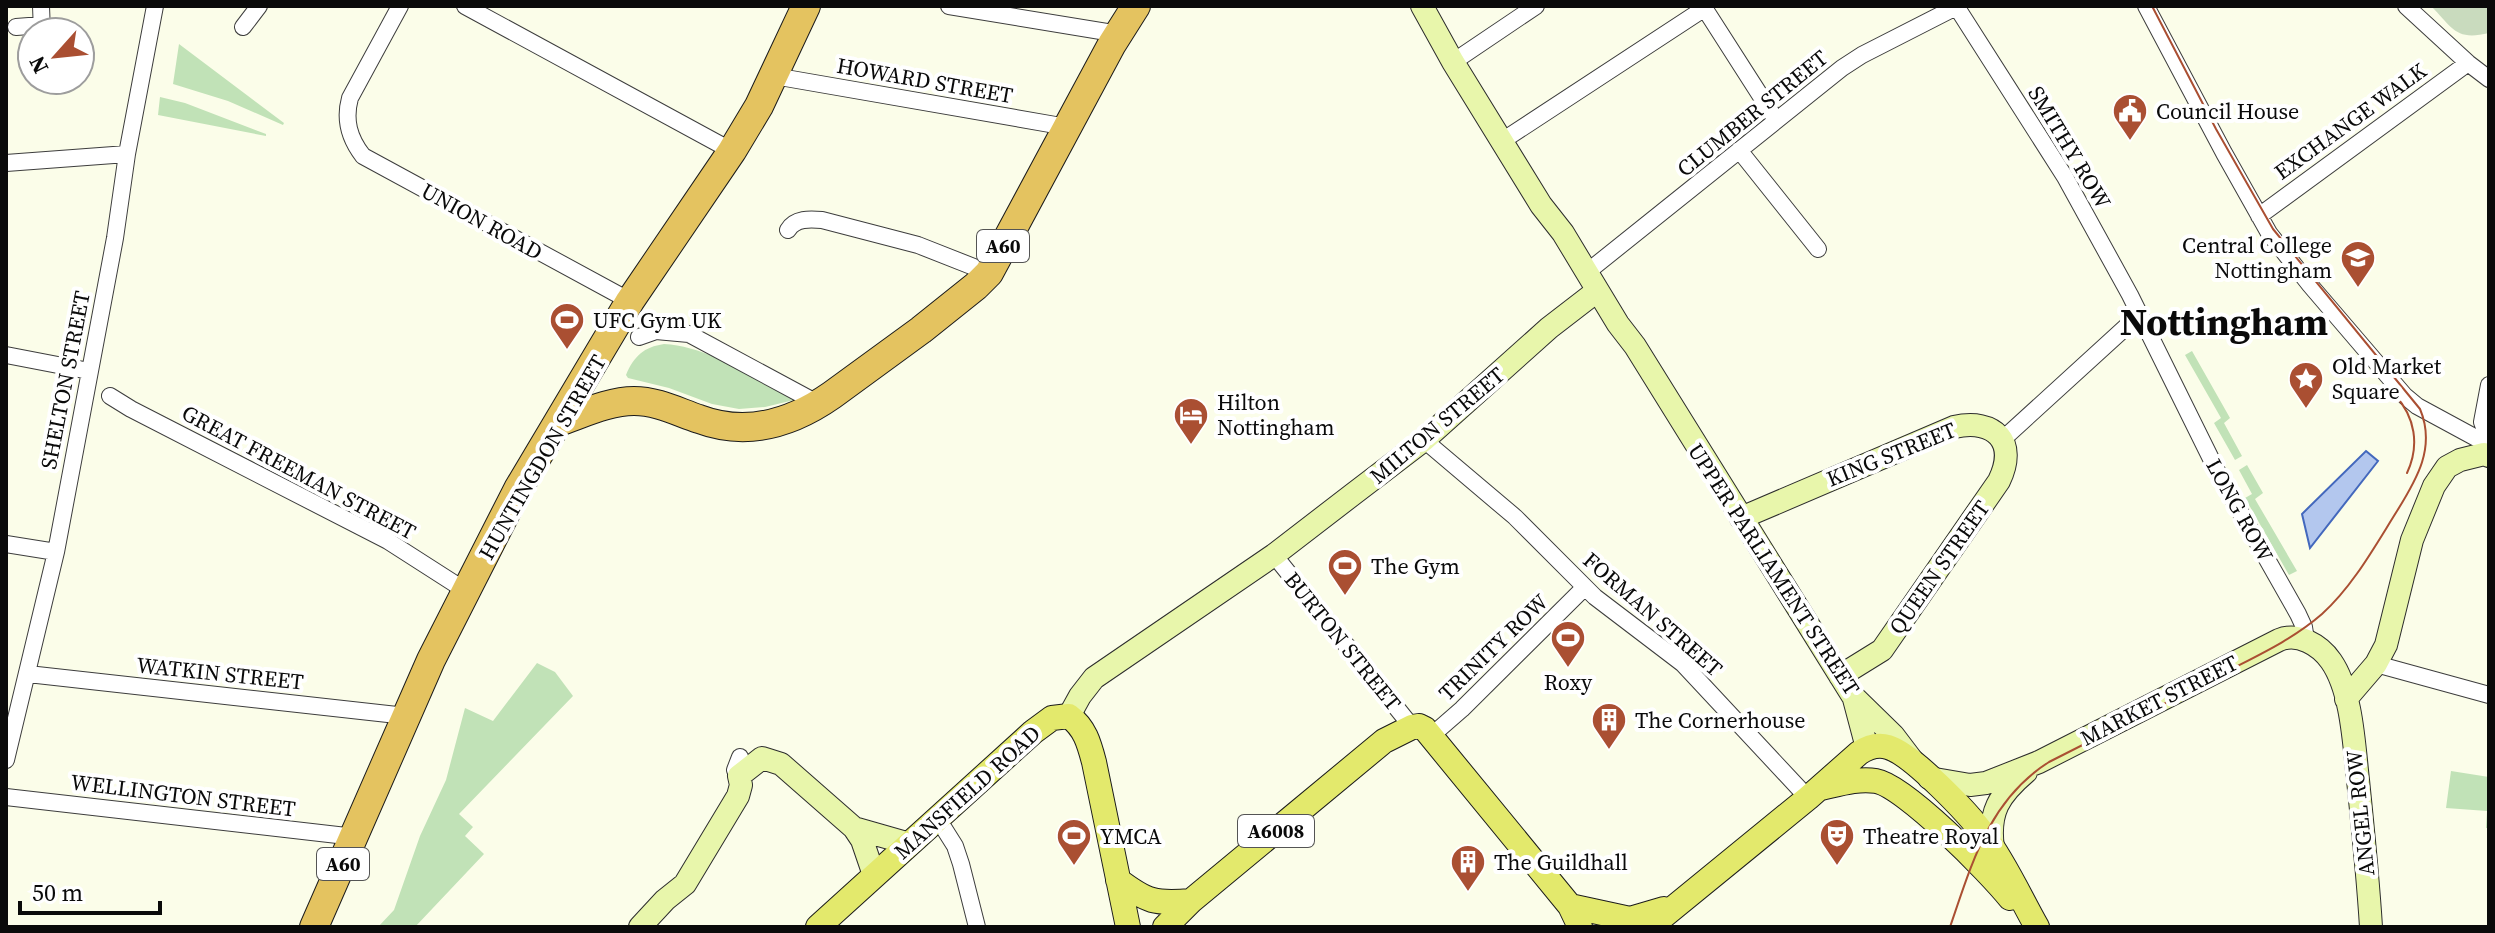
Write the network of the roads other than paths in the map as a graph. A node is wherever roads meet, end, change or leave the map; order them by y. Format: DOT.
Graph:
graph roads {
  1 [pos="155,6"];
  2 [pos="259,6"];
  3 [pos="465,6"];
  4 [pos="806,6"];
  5 [pos="949,6"];
  6 [pos="1136,6"];
  7 [pos="1422,6"];
  8 [pos="1536,6"];
  9 [pos="1957,6"];
  10 [pos="2146,6"];
  11 [pos="2406,6"];
  12 [pos="1704,7"];
  13 [pos="393,8"];
  14 [pos="243,27"];
  15 [pos="1119,34"];
  16 [pos="1453,62"];
  17 [pos="2468,63"];
  18 [pos="774,76"];
  19 [pos="2489,79"];
  20 [pos="1776,120"];
  21 [pos="1067,127"];
  22 [pos="1502,141"];
  23 [pos="1739,150"];
  24 [pos="732,151"];
  25 [pos="127,154"];
  26 [pos="6,163"];
  27 [pos="2259,216"];
  28 [pos="788,230"];
  29 [pos="1818,249"];
  30 [pos="989,273"];
  31 [pos="1592,282"];
  32 [pos="630,301"];
  33 [pos="2139,315"];
  34 [pos="639,337"];
  35 [pos="6,355"];
  36 [pos="89,371"];
  37 [pos="2489,385"];
  38 [pos="110,396"];
  39 [pos="819,404"];
  40 [pos="558,422"];
  41 [pos="1424,440"];
  42 [pos="2002,440"];
  43 [pos="2489,443"];
  44 [pos="2489,456"];
  45 [pos="1741,518"];
  46 [pos="6,544"];
  47 [pos="56,552"];
  48 [pos="1274,555"];
  49 [pos="1585,587"];
  50 [pos="466,591"];
  51 [pos="2298,614"];
  52 [pos="2279,640"];
  53 [pos="2306,640"];
  54 [pos="2376,664"];
  55 [pos="28,674"];
  56 [pos="1846,686"];
  57 [pos="2489,695"];
  58 [pos="2346,699"];
  59 [pos="406,716"];
  60 [pos="1069,716"];
  61 [pos="10,729"];
  62 [pos="1421,732"];
  63 [pos="1867,748"];
  64 [pos="6,760"];
  65 [pos="2039,762"];
  66 [pos="1922,772"];
  67 [pos="1813,794"];
  68 [pos="6,797"];
  69 [pos="938,819"];
  70 [pos="854,828"];
  71 [pos="355,837"];
  72 [pos="910,844"];
  73 [pos="1993,848"];
  74 [pos="874,875"];
  75 [pos="1118,880"];
  76 [pos="1191,901"];
  77 [pos="1678,904"];
  78 [pos="1575,917"];
  79 [pos="1621,923"];
  80 [pos="314,927"];
  81 [pos="640,927"];
  82 [pos="818,927"];
  83 [pos="977,927"];
  84 [pos="1128,927"];
  85 [pos="1165,927"];
  86 [pos="1650,927"];
  87 [pos="2035,927"];
  88 [pos="2371,927"];
  1 -- 25 [label="street, SHELTON STREET"];
  2 -- 14 [label="street"];
  3 -- 24 [label="street"];
  4 -- 18 [label="highway, HUNTINGDON STREET / A60"];
  5 -- 15 [label="street"];
  6 -- 15 [label="highway, A60"];
  7 -- 16 [label="street, UPPER PARLIAMENT STREET"];
  8 -- 16 [label="street"];
  9 -- 20 [label="street, CLUMBER STREET"];
  9 -- 33 [label="street, SMITHY ROW"];
  10 -- 27 [label="street"];
  11 -- 17 [label="street"];
  12 -- 20 [label="street"];
  12 -- 22 [label="street"];
  13 -- 32 [label="street, UNION ROAD"];
  15 -- 21 [label="highway, A60"];
  16 -- 22 [label="street, UPPER PARLIAMENT STREET"];
  17 -- 19 [label="street"];
  17 -- 27 [label="street, EXCHANGE WALK"];
  18 -- 21 [label="street, HOWARD STREET"];
  18 -- 24 [label="highway, HUNTINGDON STREET / A60"];
  20 -- 23 [label="street, CLUMBER STREET"];
  21 -- 30 [label="highway, A60"];
  22 -- 31 [label="street, UPPER PARLIAMENT STREET"];
  23 -- 29 [label="street"];
  23 -- 31 [label="street, CLUMBER STREET"];
  24 -- 32 [label="highway, HUNTINGDON STREET / A60"];
  25 -- 26 [label="street"];
  25 -- 36 [label="street, SHELTON STREET"];
  27 -- 43 [label="street"];
  28 -- 30 [label="street"];
  30 -- 39 [label="highway, A60"];
  31 -- 41 [label="street, MILTON STREET"];
  31 -- 45 [label="street, UPPER PARLIAMENT STREET"];
  32 -- 40 [label="highway, HUNTINGDON STREET / A60"];
  33 -- 42 [label="street"];
  33 -- 51 [label="street, LONG ROW"];
  34 -- 39 [label="street"];
  35 -- 36 [label="street"];
  36 -- 47 [label="street, SHELTON STREET"];
  37 -- 43 [label="street"];
  38 -- 50 [label="street, GREAT FREEMAN STREET"];
  39 -- 40 [label="highway, A60"];
  40 -- 50 [label="highway, HUNTINGDON STREET / A60"];
  41 -- 48 [label="street, MILTON STREET"];
  41 -- 49 [label="street, FORMAN STREET"];
  42 -- 45 [label="street, KING STREET"];
  42 -- 56 [label="street, QUEEN STREET"];
  44 -- 54 [label="street"];
  45 -- 56 [label="street, UPPER PARLIAMENT STREET"];
  46 -- 47 [label="street"];
  47 -- 55 [label="street, SHELTON STREET"];
  48 -- 60 [label="street"];
  48 -- 62 [label="street, BURTON STREET"];
  49 -- 62 [label="street, TRINITY ROW"];
  49 -- 67 [label="street, FORMAN STREET"];
  50 -- 59 [label="highway, HUNTINGDON STREET / A60"];
  51 -- 52 [label="street, MARKET STREET"];
  51 -- 53 [label="street, LONG ROW"];
  52 -- 53 [label="street, MARKET STREET"];
  52 -- 65 [label="street, MARKET STREET"];
  53 -- 58 [label="street, LONG ROW"];
  54 -- 57 [label="street"];
  54 -- 58 [label="street"];
  55 -- 59 [label="street, WATKIN STREET"];
  55 -- 61 [label="street, SHELTON STREET"];
  56 -- 63 [label="street"];
  56 -- 66 [label="street, UPPER PARLIAMENT STREET"];
  58 -- 88 [label="street, ANGEL ROW"];
  59 -- 71 [label="highway, HUNTINGDON STREET / A60"];
  60 -- 69 [label="main road, MANSFIELD ROAD"];
  60 -- 75 [label="main road"];
  61 -- 64 [label="street, SHELTON STREET"];
  62 -- 76 [label="main road, A6008"];
  62 -- 78 [label="main road, BURTON STREET"];
  63 -- 66 [label="main road"];
  63 -- 67 [label="main road"];
  65 -- 66 [label="street, MARKET STREET"];
  65 -- 73 [label="street, MARKET STREET"];
  66 -- 73 [label="main road, UPPER PARLIAMENT STREET"];
  67 -- 77 [label="main road"];
  67 -- 87 [label="main road"];
  68 -- 71 [label="street, WELLINGTON STREET"];
  69 -- 72 [label="main road, MANSFIELD ROAD"];
  69 -- 83 [label="street"];
  70 -- 72 [label="street"];
  70 -- 74 [label="street"];
  70 -- 81 [label="street"];
  71 -- 80 [label="highway, HUNTINGDON STREET / A60"];
  72 -- 74 [label="main road, MANSFIELD ROAD"];
  73 -- 87 [label="main road, UPPER PARLIAMENT STREET"];
  74 -- 82 [label="main road, MANSFIELD ROAD"];
  75 -- 76 [label="main road"];
  75 -- 84 [label="main road"];
  76 -- 85 [label="main road, A6008"];
  77 -- 79 [label="main road, BURTON STREET"];
  77 -- 86 [label="main road"];
  78 -- 79 [label="main road, BURTON STREET"];
}
